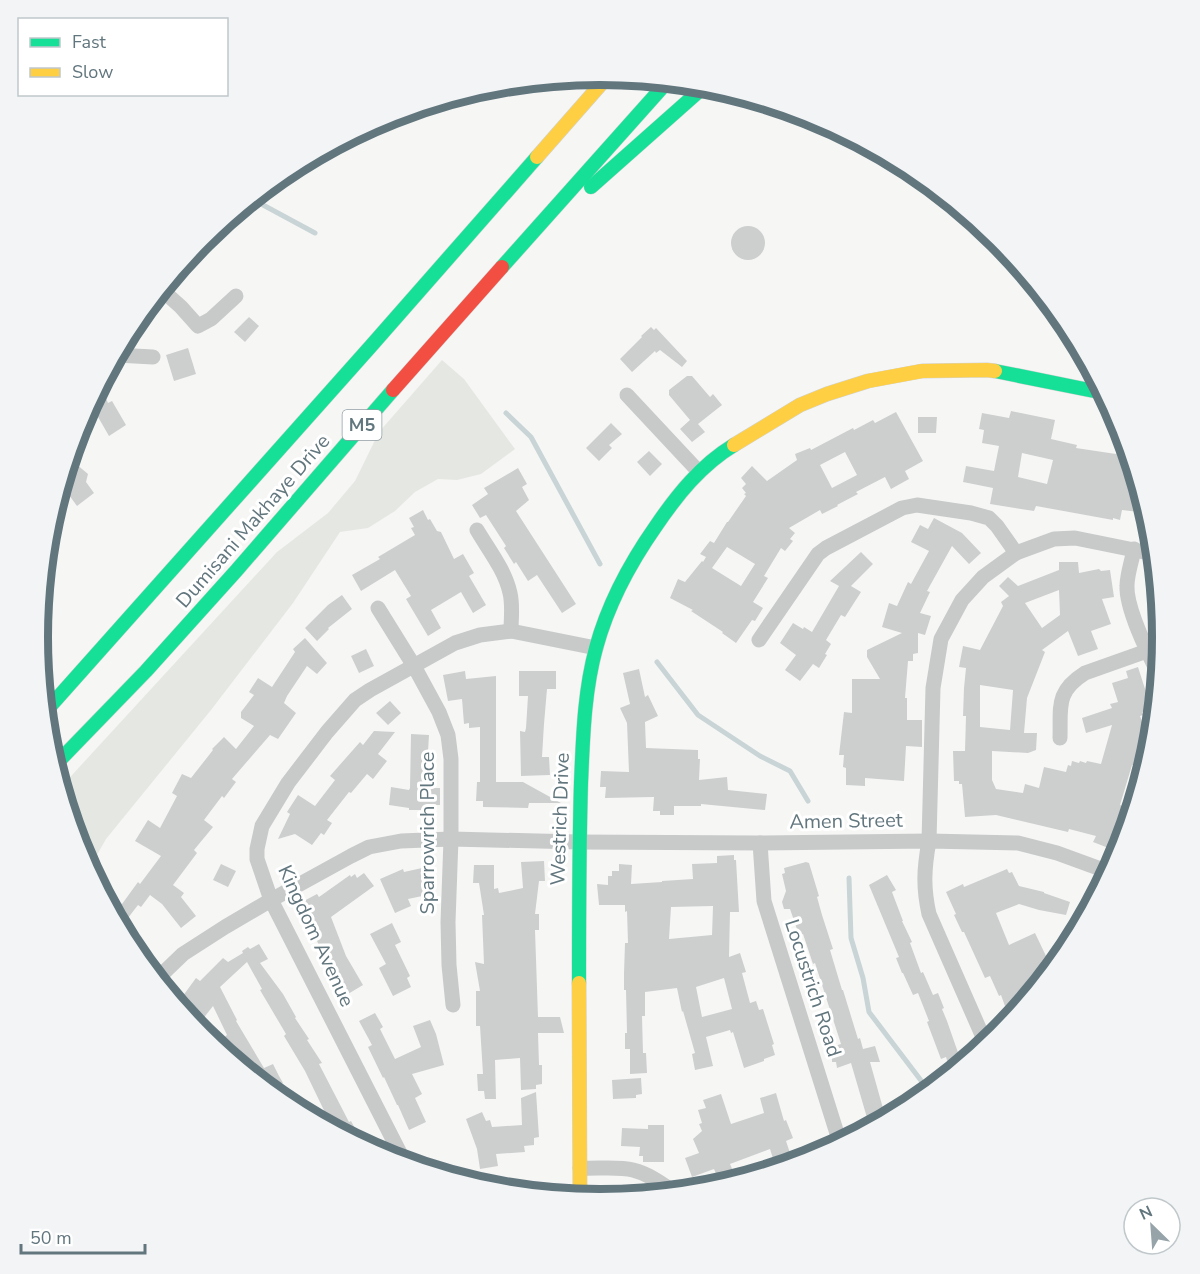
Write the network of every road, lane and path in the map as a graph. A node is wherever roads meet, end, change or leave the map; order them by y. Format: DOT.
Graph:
graph roads {
  1 [pos="600,85"];
  2 [pos="661,89"];
  3 [pos="696,94"];
  4 [pos="504,265"];
  5 [pos="167,295"];
  6 [pos="236,296"];
  7 [pos="125,356"];
  8 [pos="153,357"];
  9 [pos="1094,391"];
  10 [pos="627,395"];
  11 [pos="699,472"];
  12 [pos="477,530"];
  13 [pos="1134,549"];
  14 [pos="1145,552"];
  15 [pos="1016,553"];
  16 [pos="378,608"];
  17 [pos="511,631"];
  18 [pos="759,640"];
  19 [pos="596,648"];
  20 [pos="1147,651"];
  21 [pos="1151,660"];
  22 [pos="414,666"];
  23 [pos="52,704"];
  24 [pos="1060,738"];
  25 [pos="62,758"];
  26 [pos="451,839"];
  27 [pos="579,842"];
  28 [pos="929,842"];
  29 [pos="760,843"];
  30 [pos="1101,869"];
  31 [pos="272,900"];
  32 [pos="163,974"];
  33 [pos="453,1005"];
  34 [pos="982,1035"];
  35 [pos="837,1135"];
  36 [pos="399,1151"];
  37 [pos="580,1168"];
  38 [pos="664,1185"];
  39 [pos="580,1188"];
  1 -- 23 [label="main road, Dumisani Makhaye Drive / M5"];
  2 -- 4 [label="main road, Dumisani Makhaye Drive / M5"];
  3 -- 4 [label="main road"];
  4 -- 25 [label="main road, Dumisani Makhaye Drive / M5"];
  5 -- 6 [label="street"];
  7 -- 8 [label="street"];
  9 -- 11 [label="main road, Westrich Drive"];
  10 -- 11 [label="street"];
  11 -- 19 [label="main road, Westrich Drive"];
  12 -- 17 [label="street"];
  13 -- 14 [label="street"];
  13 -- 15 [label="street"];
  13 -- 20 [label="street"];
  15 -- 18 [label="street"];
  15 -- 28 [label="street"];
  16 -- 22 [label="street, Sparrowrich Place"];
  17 -- 19 [label="street, Kingdom Avenue"];
  17 -- 22 [label="street, Kingdom Avenue"];
  19 -- 27 [label="main road, Westrich Drive"];
  20 -- 21 [label="street"];
  20 -- 24 [label="street"];
  22 -- 26 [label="street, Sparrowrich Place"];
  22 -- 31 [label="street, Kingdom Avenue"];
  26 -- 27 [label="street, Amen Street"];
  26 -- 31 [label="street, Amen Street"];
  26 -- 33 [label="street, Sparrowrich Place"];
  27 -- 29 [label="street, Amen Street"];
  27 -- 37 [label="main road, Westrich Drive"];
  28 -- 29 [label="street, Amen Street"];
  28 -- 30 [label="street, Amen Street"];
  28 -- 34 [label="street"];
  29 -- 35 [label="street, Locustrich Road"];
  31 -- 32 [label="street, Amen Street"];
  31 -- 36 [label="street, Kingdom Avenue"];
  37 -- 38 [label="street"];
  37 -- 39 [label="main road, Westrich Drive"];
}
